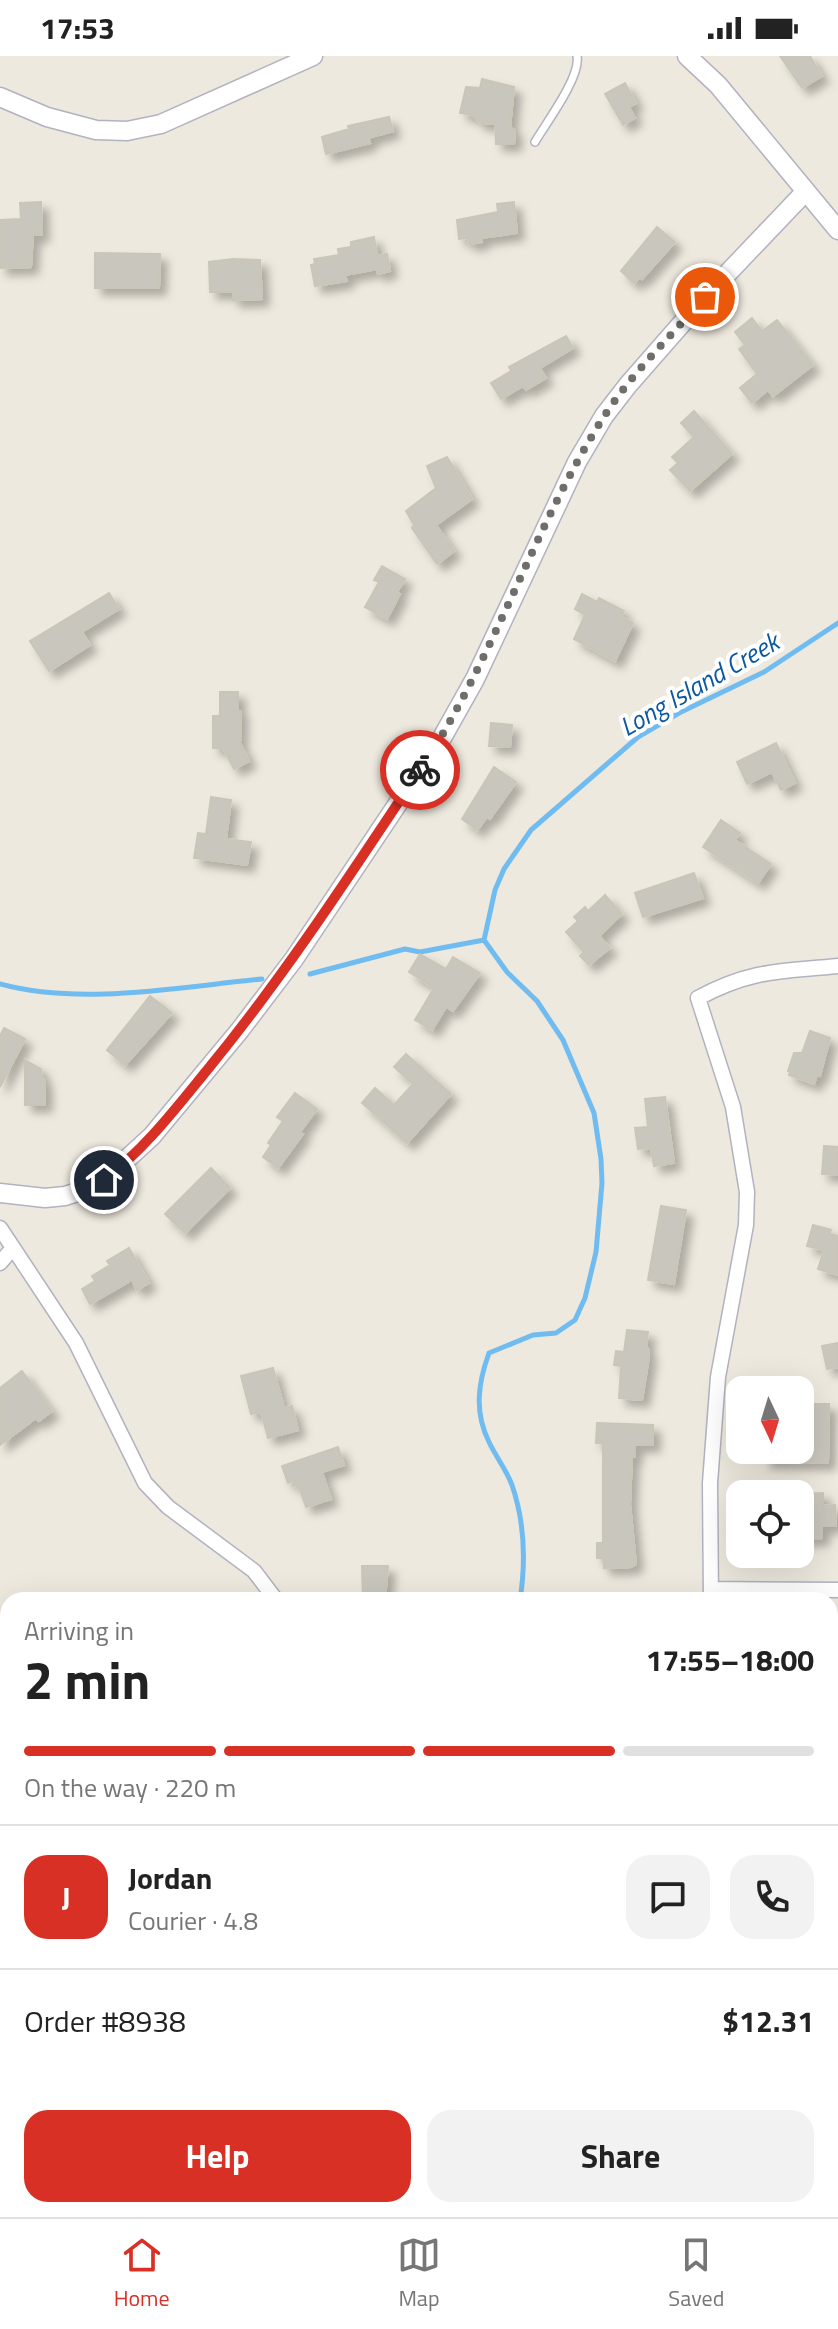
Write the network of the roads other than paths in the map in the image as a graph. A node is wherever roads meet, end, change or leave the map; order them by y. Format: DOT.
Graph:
graph roads {
  1 [pos="313,56"];
  2 [pos="577,56"];
  3 [pos="687,56"];
  4 [pos="0,97"];
  5 [pos="535,142"];
  6 [pos="806,191"];
  7 [pos="838,230"];
  8 [pos="838,966"];
  9 [pos="0,1193"];
  10 [pos="0,1228"];
  11 [pos="12,1249"];
  12 [pos="0,1263"];
  13 [pos="838,1590"];
  14 [pos="270,1592"];
  15 [pos="711,1592"];
  16 [pos="774,1592"];
  1 -- 4 [label="street"];
  2 -- 5 [label="lane"];
  3 -- 6 [label="street"];
  6 -- 7 [label="street"];
  6 -- 9 [label="street"];
  8 -- 15 [label="street"];
  10 -- 11 [label="street"];
  11 -- 12 [label="street"];
  11 -- 14 [label="street"];
  13 -- 16 [label="street"];
}
